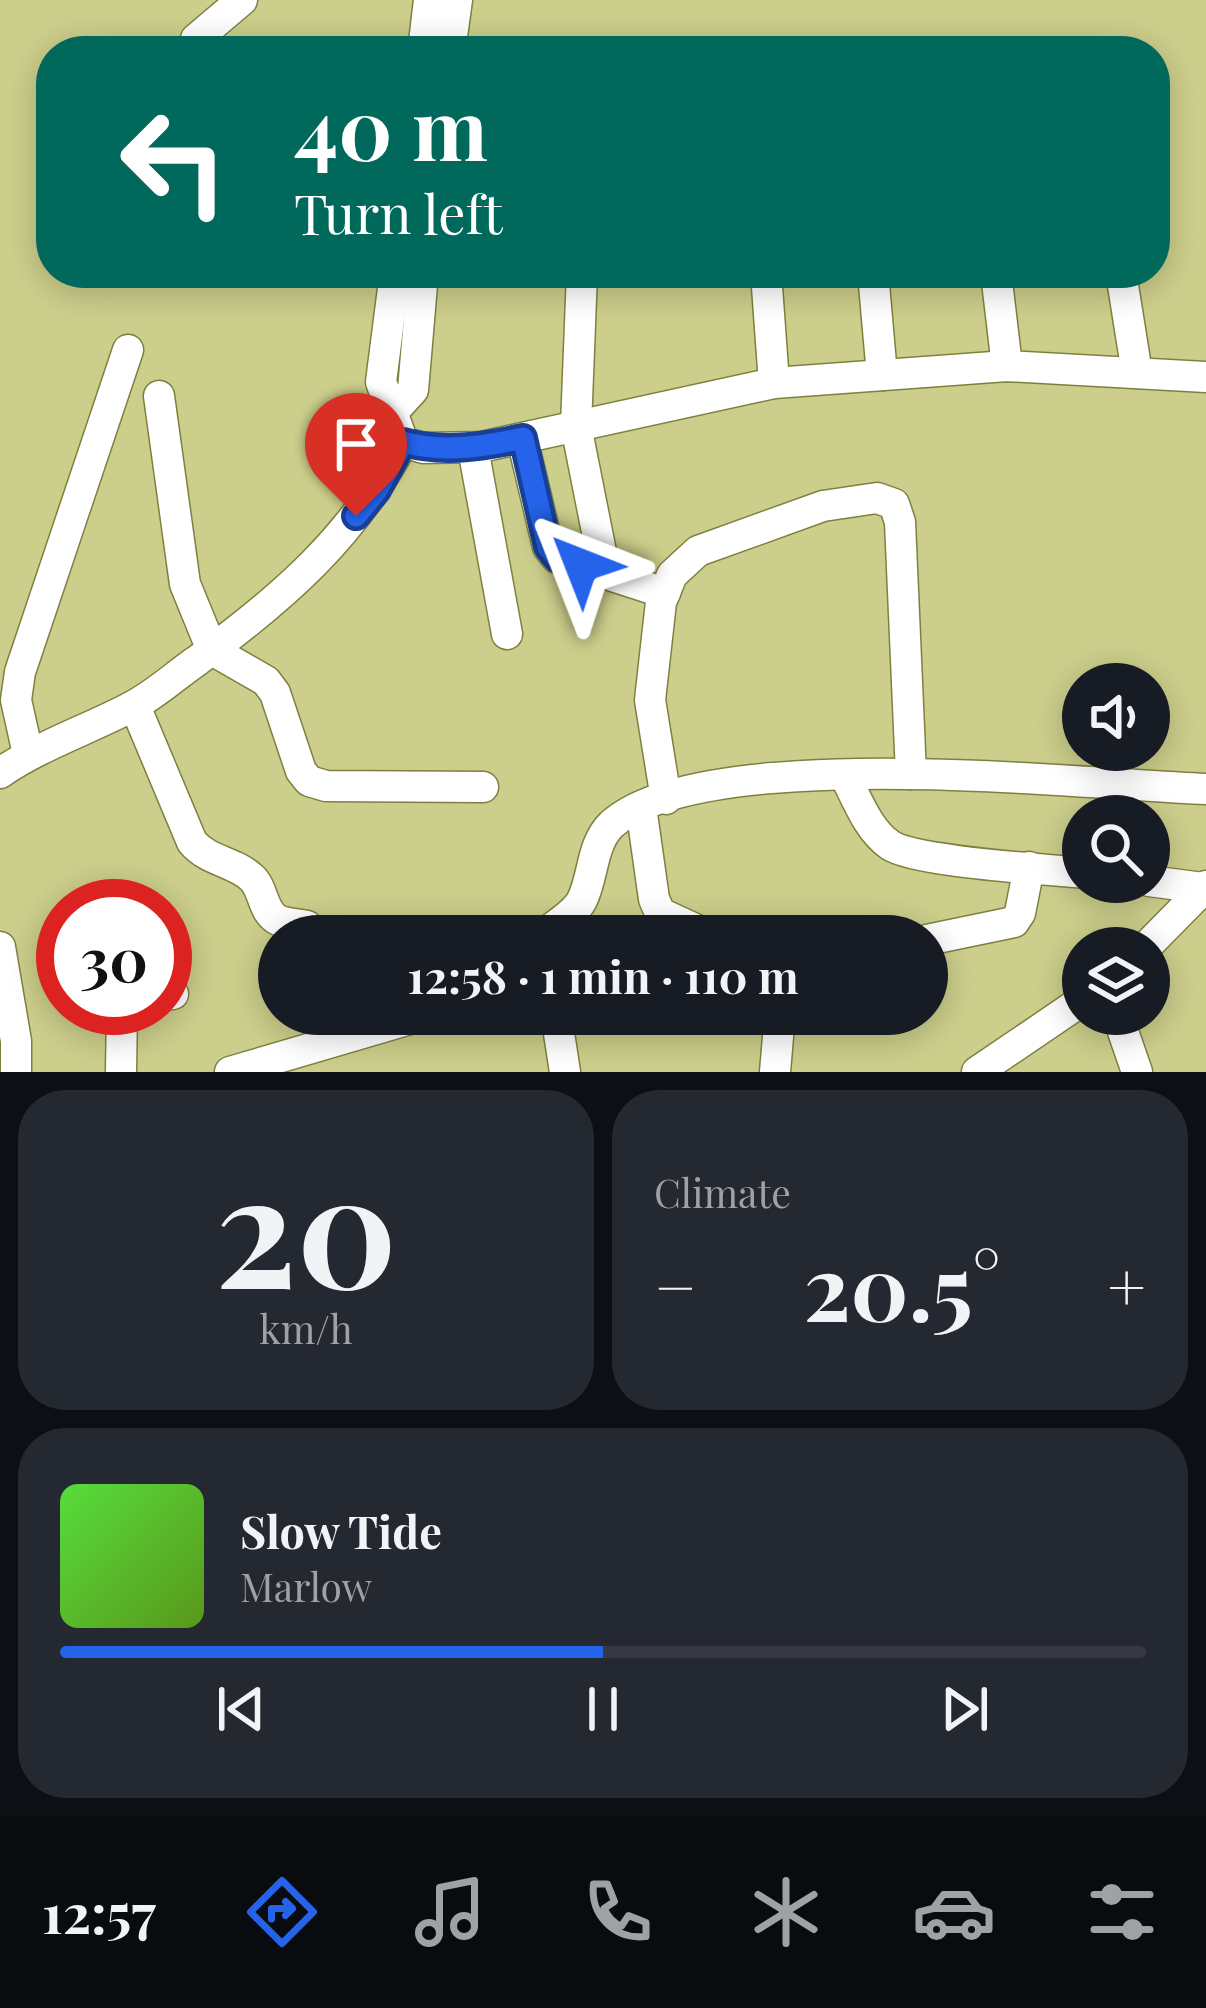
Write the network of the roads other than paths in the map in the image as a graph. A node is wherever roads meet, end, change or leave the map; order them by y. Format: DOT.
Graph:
graph roads {
  1 [pos="242,0"];
  2 [pos="430,0"];
  3 [pos="457,0"];
  4 [pos="200,36"];
  5 [pos="425,36"];
  6 [pos="452,36"];
  7 [pos="393,288"];
  8 [pos="422,288"];
  9 [pos="581,288"];
  10 [pos="767,288"];
  11 [pos="874,288"];
  12 [pos="998,288"];
  13 [pos="1123,288"];
  14 [pos="128,350"];
  15 [pos="1007,366"];
  16 [pos="1137,373"];
  17 [pos="882,375"];
  18 [pos="1206,376"];
  19 [pos="774,383"];
  20 [pos="159,396"];
  21 [pos="576,426"];
  22 [pos="397,428"];
  23 [pos="523,438"];
  24 [pos="473,448"];
  25 [pos="605,572"];
  26 [pos="665,593"];
  27 [pos="507,634"];
  28 [pos="212,650"];
  29 [pos="135,706"];
  30 [pos="28,754"];
  31 [pos="0,773"];
  32 [pos="911,774"];
  33 [pos="845,776"];
  34 [pos="483,787"];
  35 [pos="1206,789"];
  36 [pos="653,803"];
  37 [pos="1030,867"];
  38 [pos="1062,871"];
  39 [pos="1170,883"];
  40 [pos="1205,887"];
  41 [pos="271,915"];
  42 [pos="567,915"];
  43 [pos="664,915"];
  44 [pos="1166,927"];
  45 [pos="948,936"];
  46 [pos="0,947"];
  47 [pos="1062,1014"];
  48 [pos="122,1035"];
  49 [pos="317,1035"];
  50 [pos="559,1035"];
  51 [pos="774,1035"];
  52 [pos="1124,1035"];
  53 [pos="16,1072"];
  54 [pos="121,1072"];
  55 [pos="230,1072"];
  56 [pos="565,1072"];
  57 [pos="775,1072"];
  58 [pos="977,1072"];
  59 [pos="1136,1072"];
  1 -- 4 [label="street"];
  2 -- 5 [label="street"];
  3 -- 6 [label="street"];
  7 -- 22 [label="street"];
  8 -- 22 [label="street"];
  9 -- 21 [label="street"];
  10 -- 19 [label="street"];
  11 -- 17 [label="street"];
  12 -- 15 [label="street"];
  13 -- 16 [label="street"];
  14 -- 30 [label="street"];
  15 -- 16 [label="street"];
  15 -- 17 [label="street"];
  16 -- 18 [label="street"];
  17 -- 19 [label="street"];
  19 -- 21 [label="street"];
  20 -- 28 [label="street"];
  21 -- 23 [label="street"];
  21 -- 25 [label="street"];
  22 -- 24 [label="street"];
  22 -- 28 [label="street"];
  23 -- 24 [label="street"];
  23 -- 25 [label="street"];
  24 -- 27 [label="street"];
  25 -- 26 [label="street"];
  26 -- 32 [label="street"];
  26 -- 36 [label="street"];
  28 -- 29 [label="street"];
  28 -- 34 [label="street"];
  29 -- 30 [label="street"];
  29 -- 41 [label="street"];
  30 -- 31 [label="street"];
  32 -- 33 [label="street"];
  32 -- 35 [label="street"];
  33 -- 36 [label="street"];
  33 -- 37 [label="street"];
  36 -- 42 [label="street"];
  36 -- 43 [label="street"];
  37 -- 38 [label="street"];
  37 -- 45 [label="street"];
  39 -- 40 [label="street"];
  40 -- 44 [label="street"];
  46 -- 53 [label="street"];
  47 -- 58 [label="street"];
  48 -- 54 [label="street"];
  49 -- 55 [label="street"];
  50 -- 56 [label="street"];
  51 -- 57 [label="street"];
  52 -- 59 [label="street"];
}
